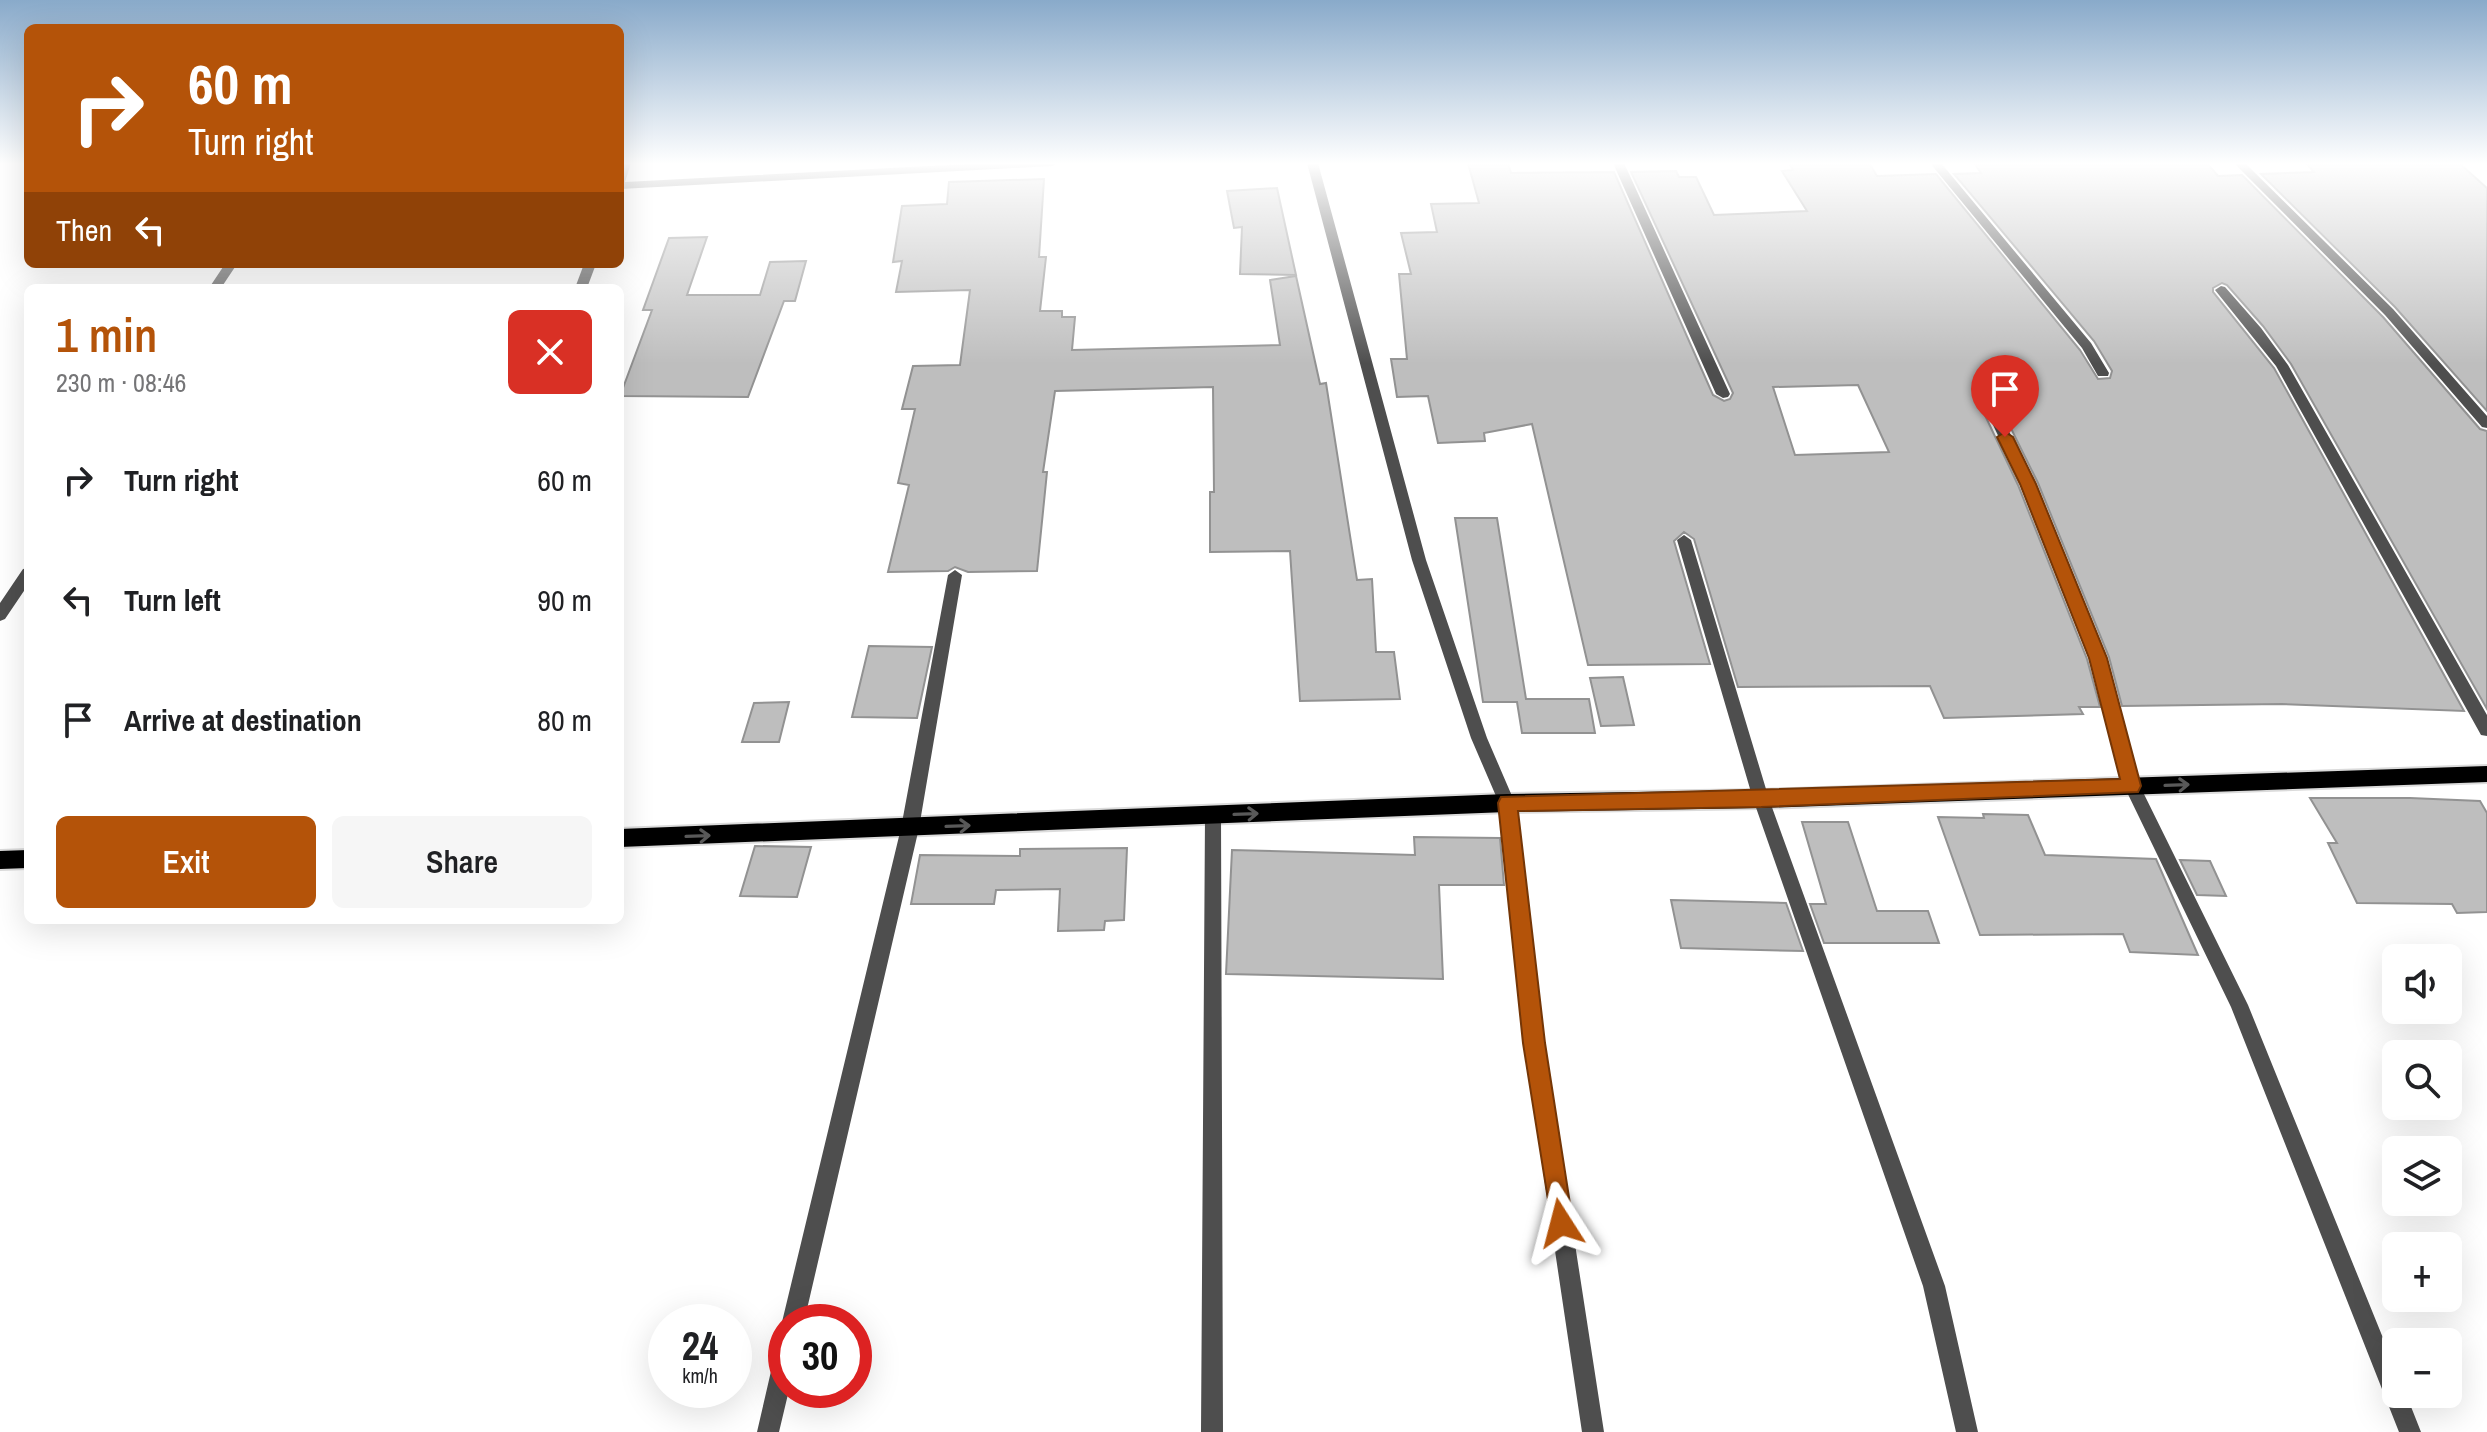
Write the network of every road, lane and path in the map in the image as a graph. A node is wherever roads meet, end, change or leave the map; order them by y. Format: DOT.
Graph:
graph roads {
  1 [pos="1330,230"];
  2 [pos="1648,230"];
  3 [pos="1991,230"];
  4 [pos="2306,230"];
  5 [pos="2221,290"];
  6 [pos="2103,373"];
  7 [pos="1982,389"];
  8 [pos="1723,394"];
  9 [pos="2487,424"];
  10 [pos="1684,540"];
  11 [pos="955,575"];
  12 [pos="24,579"];
  13 [pos="0,615"];
  14 [pos="2487,730"];
  15 [pos="2487,774"];
  16 [pos="2132,786"];
  17 [pos="1761,799"];
  18 [pos="1507,803"];
  19 [pos="1213,816"];
  20 [pos="910,828"];
  21 [pos="624,838"];
  22 [pos="24,859"];
  23 [pos="0,860"];
  24 [pos="797,1304"];
  25 [pos="774,1408"];
  26 [pos="768,1432"];
  27 [pos="1212,1432"];
  28 [pos="1593,1432"];
  29 [pos="1967,1432"];
  30 [pos="2410,1432"];
  1 -- 18 [label="street"];
  2 -- 8 [label="street"];
  3 -- 6 [label="street"];
  4 -- 9 [label="street"];
  5 -- 14 [label="street"];
  7 -- 16 [label="street"];
  10 -- 17 [label="street"];
  11 -- 20 [label="street"];
  12 -- 13 [label="street"];
  16 -- 15 [label="main road, one-way"];
  16 -- 17 [label="main road"];
  16 -- 30 [label="street"];
  17 -- 18 [label="main road"];
  17 -- 29 [label="street"];
  19 -- 18 [label="main road, one-way"];
  18 -- 28 [label="street"];
  20 -- 19 [label="main road, one-way"];
  19 -- 27 [label="street"];
  21 -- 20 [label="main road, one-way"];
  20 -- 24 [label="street"];
  22 -- 23 [label="main road"];
  25 -- 26 [label="street"];
}
